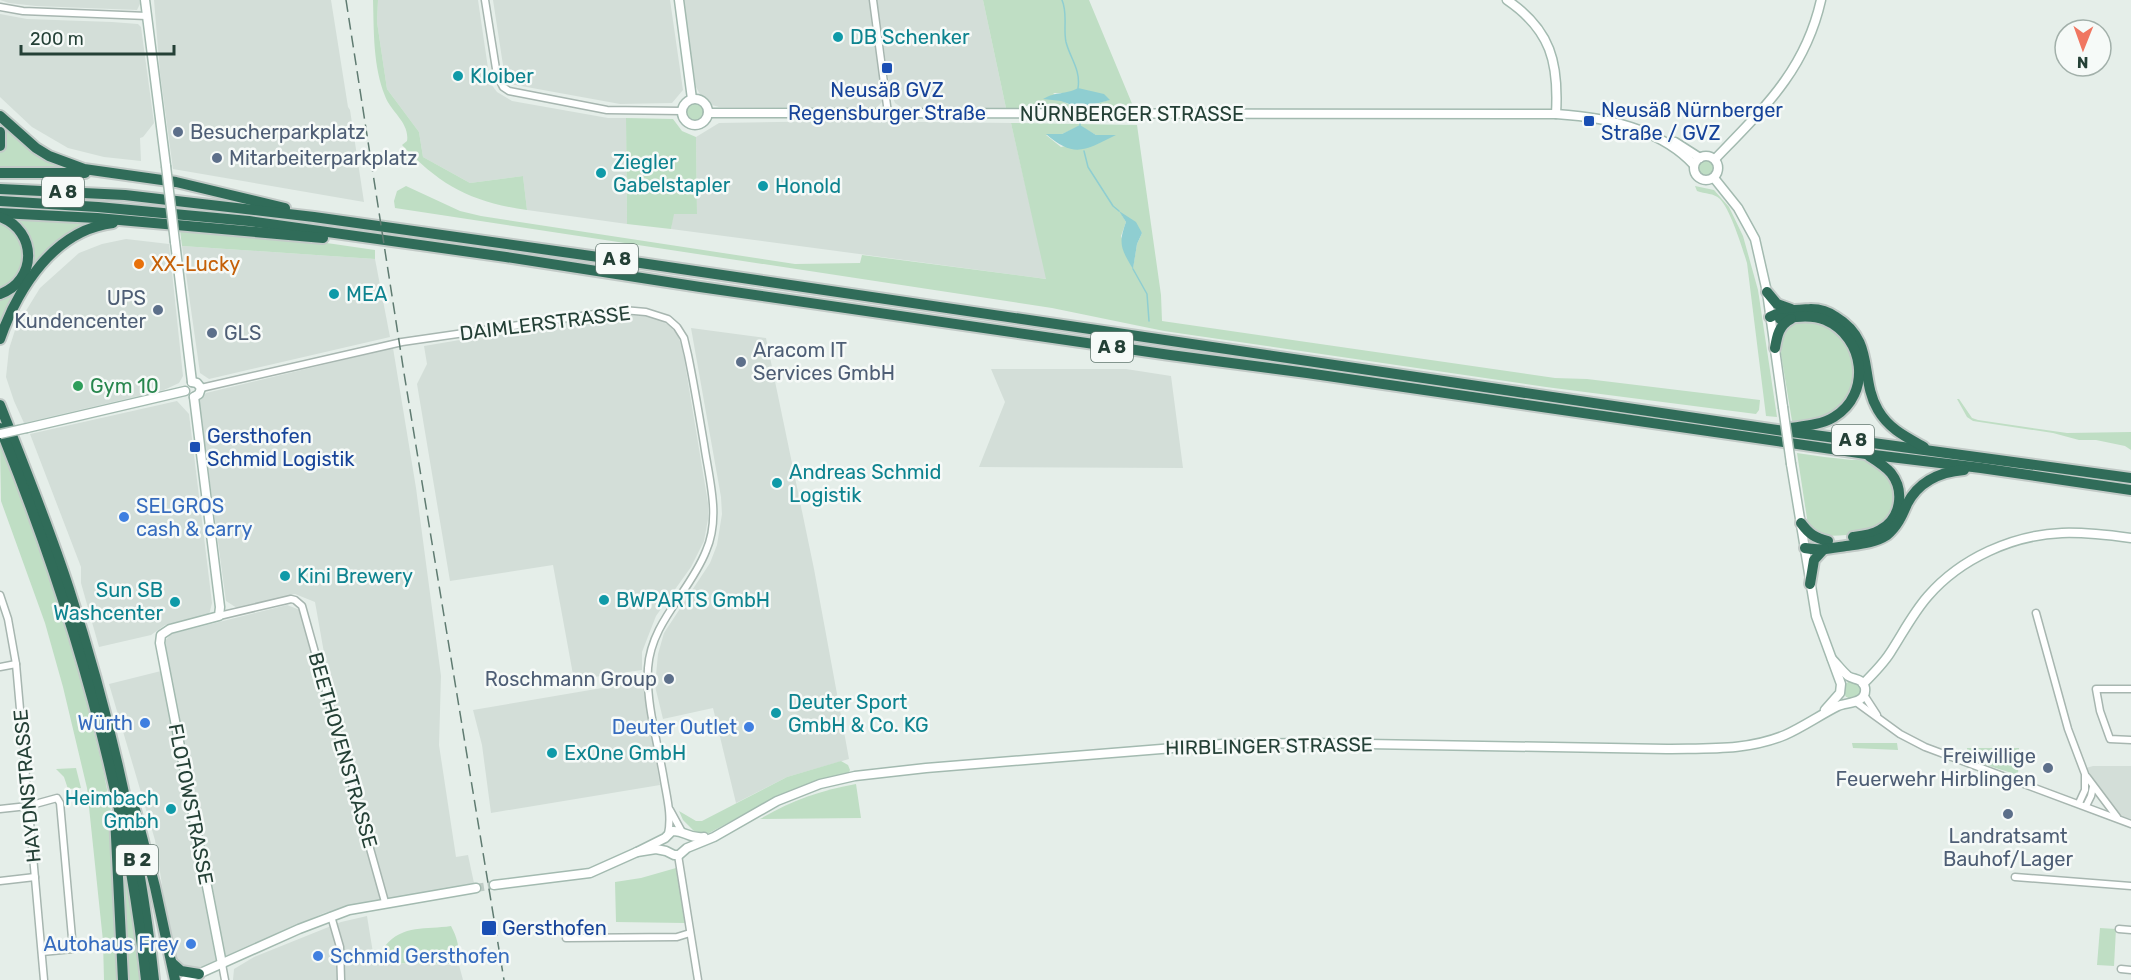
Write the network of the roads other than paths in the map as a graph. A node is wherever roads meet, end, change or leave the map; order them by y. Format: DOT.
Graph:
graph roads {
  1 [pos="145,0"];
  2 [pos="485,0"];
  3 [pos="679,0"];
  4 [pos="873,0"];
  5 [pos="1507,0"];
  6 [pos="1821,0"];
  7 [pos="0,7"];
  8 [pos="147,16"];
  9 [pos="693,99"];
  10 [pos="682,111"];
  11 [pos="708,113"];
  12 [pos="888,113"];
  13 [pos="1556,114"];
  14 [pos="0,116"];
  15 [pos="1648,131"];
  16 [pos="0,132"];
  17 [pos="0,146"];
  18 [pos="1700,158"];
  19 [pos="1714,159"];
  20 [pos="1694,165"];
  21 [pos="104,172"];
  22 [pos="0,173"];
  23 [pos="1714,178"];
  24 [pos="0,189"];
  25 [pos="0,201"];
  26 [pos="0,215"];
  27 [pos="314,217"];
  28 [pos="130,221"];
  29 [pos="361,237"];
  30 [pos="1767,292"];
  31 [pos="0,294"];
  32 [pos="1794,314"];
  33 [pos="1770,317"];
  34 [pos="0,339"];
  35 [pos="1775,348"];
  36 [pos="192,382"];
  37 [pos="201,388"];
  38 [pos="185,391"];
  39 [pos="194,397"];
  40 [pos="0,405"];
  41 [pos="0,428"];
  42 [pos="1777,430"];
  43 [pos="0,435"];
  44 [pos="1929,450"];
  45 [pos="1866,454"];
  46 [pos="1981,468"];
  47 [pos="2131,478"];
  48 [pos="2131,490"];
  49 [pos="1801,523"];
  50 [pos="2131,538"];
  51 [pos="1826,545"];
  52 [pos="1805,548"];
  53 [pos="1810,584"];
  54 [pos="0,594"];
  55 [pos="2036,614"];
  56 [pos="219,616"];
  57 [pos="1832,659"];
  58 [pos="16,664"];
  59 [pos="0,667"];
  60 [pos="1850,678"];
  61 [pos="1863,684"];
  62 [pos="1840,689"];
  63 [pos="2131,689"];
  64 [pos="1864,695"];
  65 [pos="1852,702"];
  66 [pos="1818,717"];
  67 [pos="1881,720"];
  68 [pos="2131,740"];
  69 [pos="113,742"];
  70 [pos="2085,774"];
  71 [pos="113,782"];
  72 [pos="2093,786"];
  73 [pos="2079,803"];
  74 [pos="28,806"];
  75 [pos="2086,806"];
  76 [pos="669,807"];
  77 [pos="0,810"];
  78 [pos="2118,818"];
  79 [pos="2131,824"];
  80 [pos="727,829"];
  81 [pos="685,834"];
  82 [pos="666,836"];
  83 [pos="687,848"];
  84 [pos="666,851"];
  85 [pos="637,852"];
  86 [pos="678,855"];
  87 [pos="35,877"];
  88 [pos="2015,877"];
  89 [pos="0,881"];
  90 [pos="494,885"];
  91 [pos="2131,886"];
  92 [pos="476,888"];
  93 [pos="385,902"];
  94 [pos="331,916"];
  95 [pos="2119,929"];
  96 [pos="2131,930"];
  97 [pos="690,933"];
  98 [pos="566,938"];
  99 [pos="42,952"];
  100 [pos="172,963"];
  101 [pos="222,964"];
  102 [pos="2121,969"];
  103 [pos="2131,970"];
  104 [pos="190,978"];
  105 [pos="44,980"];
  106 [pos="123,980"];
  107 [pos="146,980"];
  108 [pos="154,980"];
  109 [pos="175,980"];
  110 [pos="225,980"];
  111 [pos="341,980"];
  112 [pos="698,980"];
  1 -- 8 [label="main road"];
  2 -- 10 [label="street"];
  3 -- 9 [label="main road"];
  4 -- 12 [label="street"];
  5 -- 13 [label="main road"];
  6 -- 19 [label="main road"];
  7 -- 8 [label="street"];
  8 -- 36 [label="main road, bridge"];
  9 -- 10 [label="main road"];
  9 -- 11 [label="main road"];
  10 -- 11 [label="main road"];
  11 -- 12 [label="main road, NÜRNBERGER STRASSE"];
  12 -- 13 [label="main road, NÜRNBERGER STRASSE"];
  13 -- 15 [label="main road, NÜRNBERGER STRASSE"];
  14 -- 21 [label="highway"];
  15 -- 18 [label="main road"];
  15 -- 20 [label="main road"];
  16 -- 17 [label="highway"];
  18 -- 19 [label="main road"];
  18 -- 20 [label="main road"];
  19 -- 23 [label="main road"];
  20 -- 23 [label="main road"];
  21 -- 22 [label="highway"];
  21 -- 27 [label="highway"];
  23 -- 30 [label="main road"];
  24 -- 27 [label="highway, A 8"];
  25 -- 29 [label="highway, A 8"];
  26 -- 28 [label="highway"];
  26 -- 31 [label="highway"];
  27 -- 42 [label="highway, A 8"];
  28 -- 29 [label="highway"];
  28 -- 34 [label="highway"];
  29 -- 45 [label="highway, A 8"];
  30 -- 32 [label="highway"];
  30 -- 33 [label="main road"];
  32 -- 33 [label="highway"];
  32 -- 35 [label="highway"];
  32 -- 42 [label="highway"];
  32 -- 44 [label="highway"];
  33 -- 35 [label="main road"];
  35 -- 49 [label="main road, bridge"];
  36 -- 37 [label="main road"];
  36 -- 38 [label="main road"];
  37 -- 39 [label="main road"];
  37 -- 76 [label="street, DAIMLERSTRASSE"];
  38 -- 39 [label="main road"];
  38 -- 43 [label="main road, bridge"];
  39 -- 56 [label="main road"];
  40 -- 69 [label="highway, B 2"];
  41 -- 71 [label="highway, B 2"];
  42 -- 44 [label="highway, A 8"];
  44 -- 47 [label="highway, A 8"];
  45 -- 46 [label="highway, A 8"];
  45 -- 51 [label="highway"];
  46 -- 48 [label="highway, A 8"];
  46 -- 51 [label="highway"];
  49 -- 51 [label="highway"];
  49 -- 52 [label="main road"];
  50 -- 61 [label="main road"];
  51 -- 52 [label="highway"];
  51 -- 53 [label="highway"];
  52 -- 53 [label="main road"];
  53 -- 57 [label="main road"];
  54 -- 58 [label="street, HAYDNSTRASSE"];
  55 -- 70 [label="street"];
  56 -- 93 [label="street, BEETHOVENSTRASSE"];
  56 -- 101 [label="main road, FLOTOWSTRASSE"];
  57 -- 60 [label="main road"];
  57 -- 62 [label="main road"];
  58 -- 59 [label="street"];
  58 -- 74 [label="street, HAYDNSTRASSE"];
  60 -- 61 [label="main road"];
  60 -- 62 [label="main road"];
  61 -- 64 [label="main road"];
  62 -- 65 [label="main road"];
  62 -- 66 [label="main road"];
  63 -- 68 [label="street"];
  64 -- 65 [label="main road"];
  64 -- 67 [label="street"];
  65 -- 66 [label="main road, HIRBLINGER STRASSE"];
  65 -- 67 [label="street"];
  66 -- 80 [label="main road, HIRBLINGER STRASSE"];
  67 -- 73 [label="street"];
  69 -- 100 [label="highway"];
  69 -- 108 [label="highway, B 2"];
  70 -- 72 [label="street"];
  70 -- 73 [label="street"];
  71 -- 106 [label="highway"];
  71 -- 107 [label="highway, B 2"];
  72 -- 75 [label="street"];
  72 -- 78 [label="street"];
  73 -- 75 [label="street"];
  74 -- 77 [label="street"];
  74 -- 87 [label="street, HAYDNSTRASSE"];
  74 -- 99 [label="street"];
  75 -- 78 [label="street"];
  76 -- 81 [label="street, DAIMLERSTRASSE"];
  76 -- 82 [label="street, DAIMLERSTRASSE"];
  78 -- 79 [label="street"];
  80 -- 81 [label="main road, HIRBLINGER STRASSE"];
  80 -- 83 [label="main road, HIRBLINGER STRASSE"];
  81 -- 82 [label="main road, HIRBLINGER STRASSE"];
  81 -- 83 [label="main road"];
  82 -- 84 [label="main road"];
  82 -- 85 [label="main road, HIRBLINGER STRASSE"];
  83 -- 86 [label="main road, HIRBLINGER STRASSE"];
  84 -- 85 [label="main road, HIRBLINGER STRASSE"];
  84 -- 86 [label="main road, HIRBLINGER STRASSE"];
  85 -- 90 [label="main road, HIRBLINGER STRASSE"];
  86 -- 97 [label="street"];
  87 -- 89 [label="street"];
  87 -- 99 [label="street, HAYDNSTRASSE"];
  88 -- 91 [label="street"];
  92 -- 93 [label="main road"];
  93 -- 94 [label="main road"];
  94 -- 101 [label="main road"];
  94 -- 111 [label="street"];
  95 -- 96 [label="street"];
  97 -- 98 [label="street"];
  97 -- 112 [label="street"];
  99 -- 105 [label="street, HAYDNSTRASSE"];
  100 -- 104 [label="highway"];
  100 -- 109 [label="highway"];
  101 -- 104 [label="main road"];
  101 -- 110 [label="street"];
  102 -- 103 [label="street"];
}
